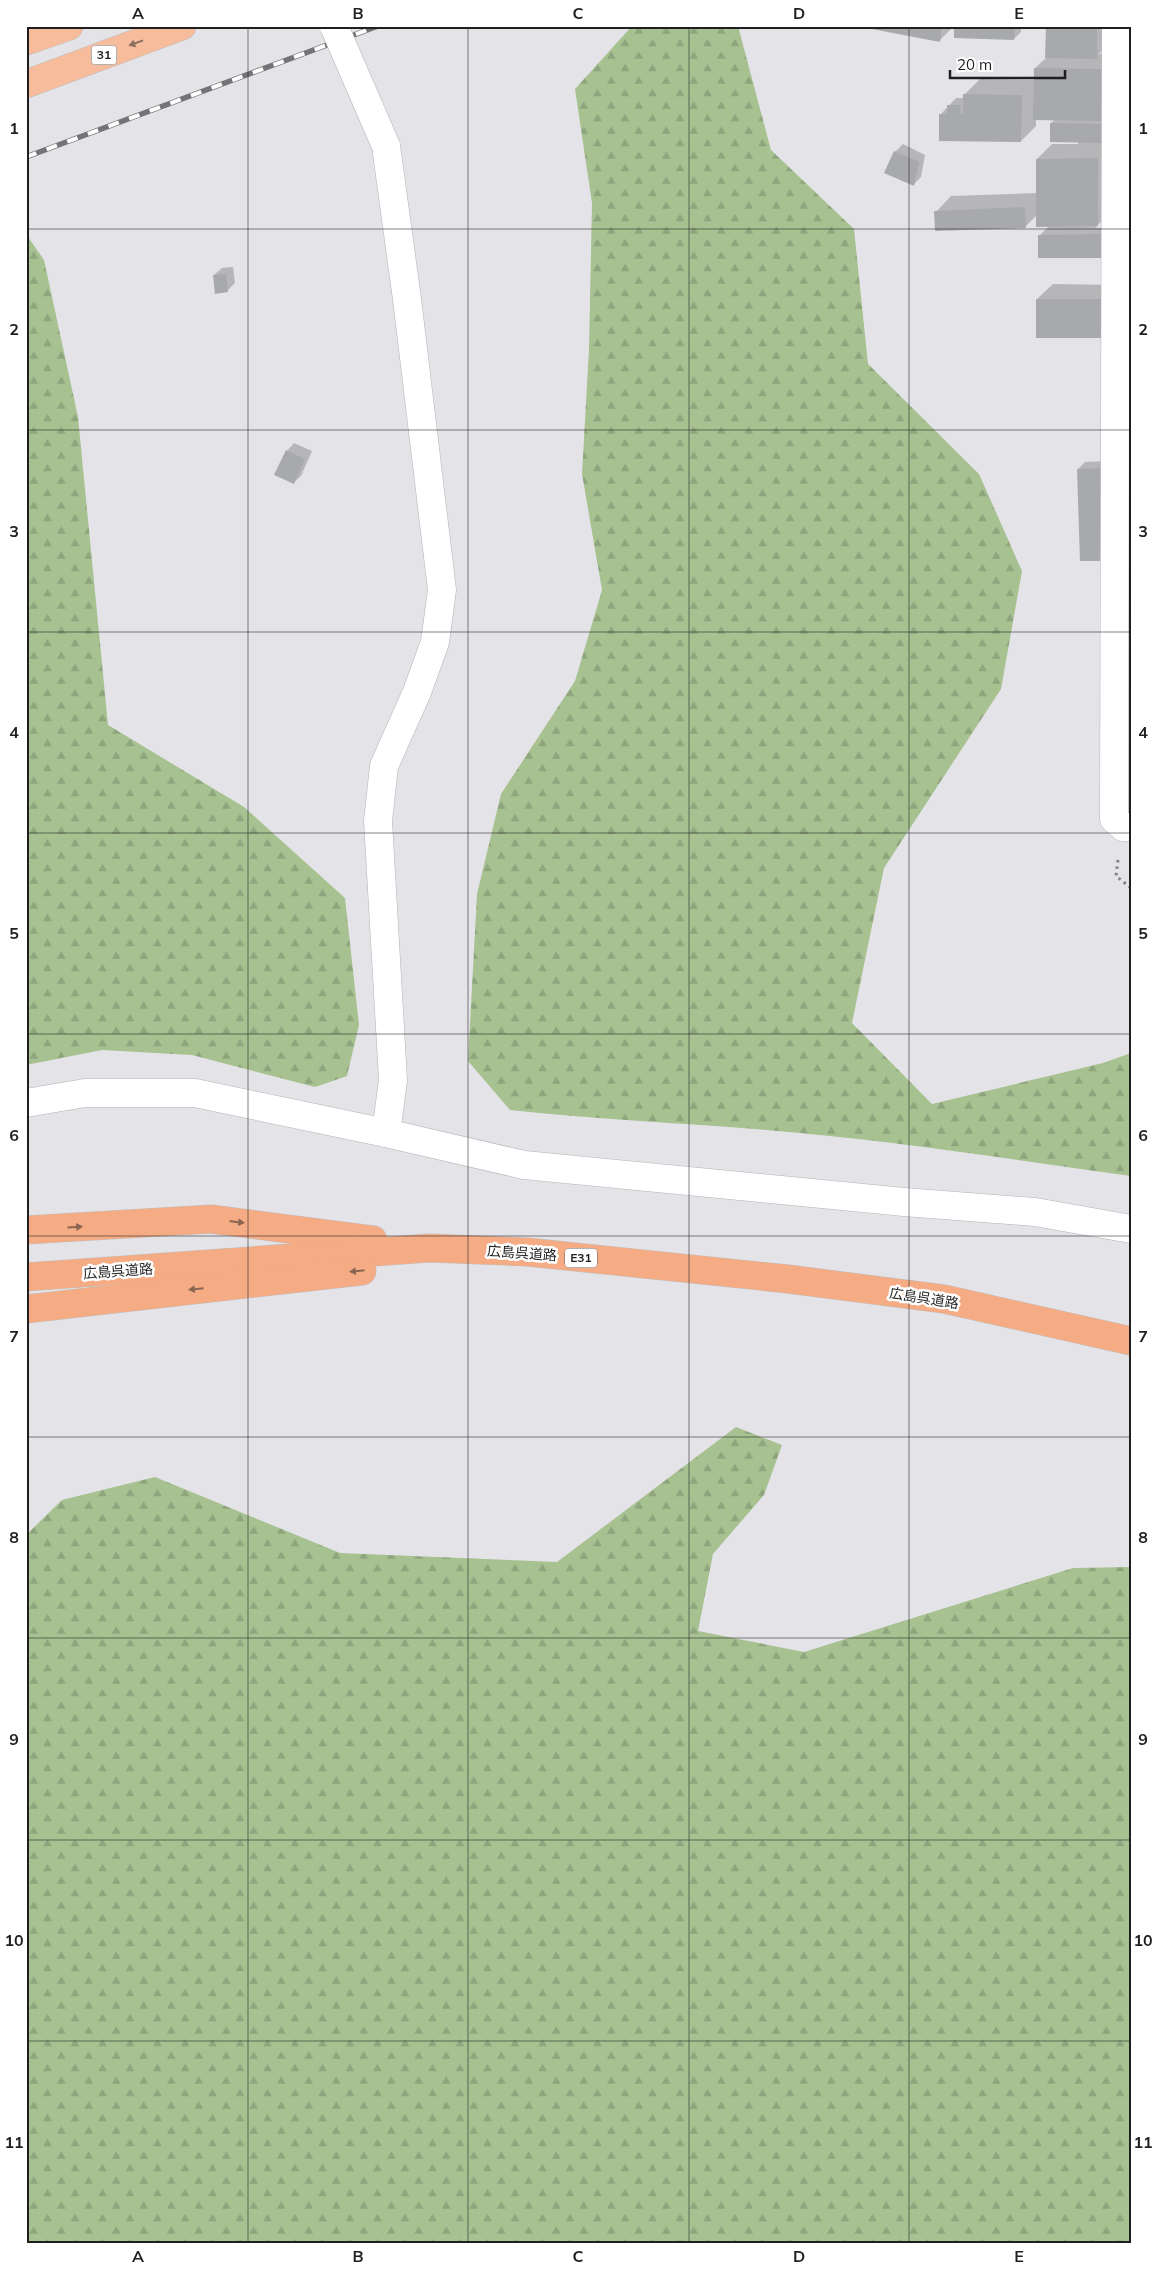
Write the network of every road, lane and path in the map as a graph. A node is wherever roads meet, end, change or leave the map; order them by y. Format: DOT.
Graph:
graph roads {
  1 [pos="69,26"];
  2 [pos="182,26"];
  3 [pos="334,26"];
  4 [pos="1116,26"];
  5 [pos="26,41"];
  6 [pos="26,84"];
  7 [pos="1124,560"];
  8 [pos="1131,827"];
  9 [pos="26,1103"];
  10 [pos="386,1133"];
  11 [pos="1131,1229"];
  12 [pos="26,1230"];
  13 [pos="430,1248"];
  14 [pos="527,1252"];
  15 [pos="26,1277"];
  16 [pos="26,1309"];
  17 [pos="1131,1341"];
  1 -- 5 [label="highway"];
  2 -- 6 [label="highway, 31, one-way"];
  3 -- 10 [label="street, bridge"];
  4 -- 7 [label="street"];
  7 -- 8 [label="street"];
  9 -- 10 [label="street"];
  10 -- 11 [label="street"];
  12 -- 13 [label="highway, one-way"];
  13 -- 14 [label="highway, 広島呉道路 / E31"];
  13 -- 15 [label="highway, 広島呉道路 / E31"];
  14 -- 16 [label="highway, one-way"];
  14 -- 17 [label="highway, 広島呉道路 / E31"];
}
